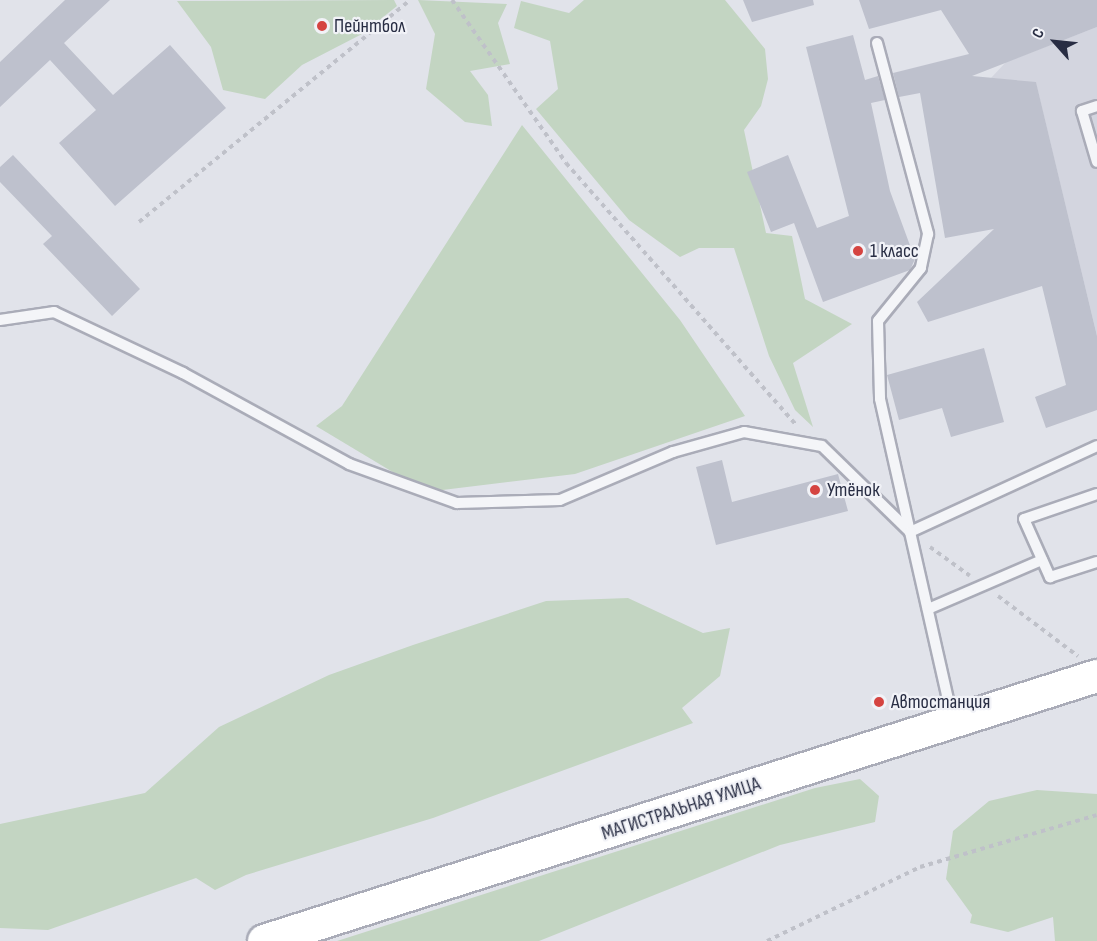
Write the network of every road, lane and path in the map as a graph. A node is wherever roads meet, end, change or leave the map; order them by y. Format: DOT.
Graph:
graph roads {
  1 [pos="410,0"];
  2 [pos="452,0"];
  3 [pos="877,43"];
  4 [pos="1097,106"];
  5 [pos="1097,162"];
  6 [pos="139,222"];
  7 [pos="0,320"];
  8 [pos="822,446"];
  9 [pos="1097,446"];
  10 [pos="1097,494"];
  11 [pos="910,532"];
  12 [pos="1042,560"];
  13 [pos="1097,562"];
  14 [pos="975,579"];
  15 [pos="993,592"];
  16 [pos="928,609"];
  17 [pos="1091,678"];
  18 [pos="953,722"];
  19 [pos="1097,815"];
  20 [pos="264,941"];
  21 [pos="767,941"];
  1 -- 6 [label="path"];
  2 -- 8 [label="path"];
  3 -- 11 [label="lane"];
  4 -- 5 [label="lane"];
  7 -- 8 [label="lane"];
  8 -- 11 [label="lane"];
  9 -- 11 [label="lane"];
  10 -- 12 [label="lane"];
  11 -- 14 [label="path"];
  11 -- 16 [label="lane"];
  12 -- 13 [label="lane"];
  12 -- 16 [label="lane"];
  15 -- 17 [label="path"];
  16 -- 18 [label="lane"];
  17 -- 18 [label="main road, МАГИСТРАЛЬНАЯ УЛИЦА"];
  18 -- 20 [label="main road, МАГИСТРАЛЬНАЯ УЛИЦА"];
  19 -- 21 [label="path"];
}
